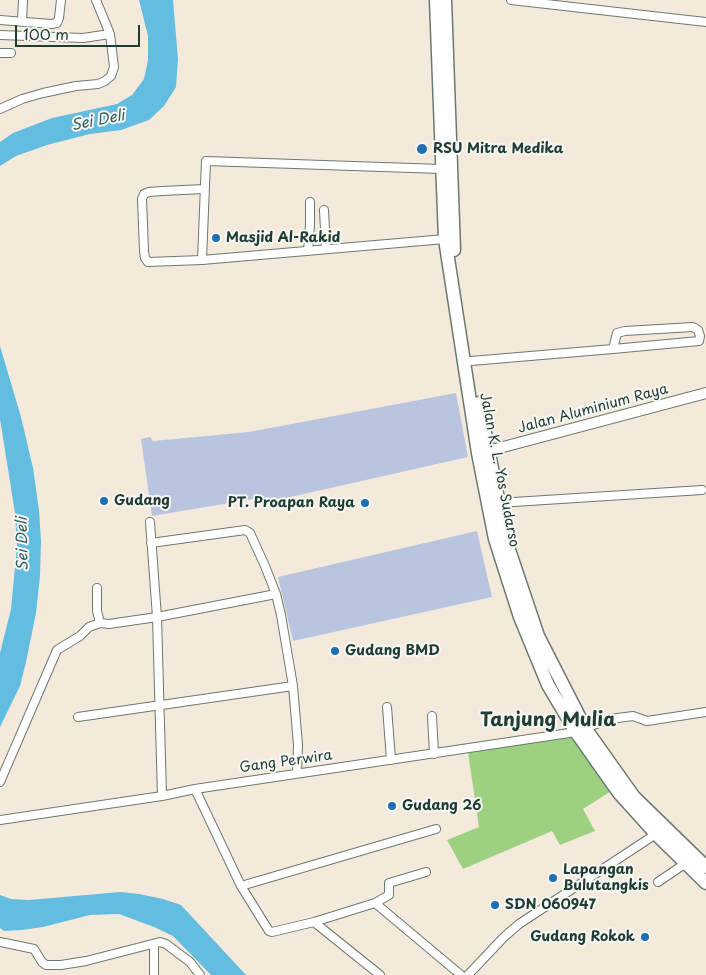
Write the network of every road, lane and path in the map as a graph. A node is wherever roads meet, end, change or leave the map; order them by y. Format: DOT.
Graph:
graph roads {
  1 [pos="23,0"];
  2 [pos="61,0"];
  3 [pos="96,0"];
  4 [pos="436,0"];
  5 [pos="445,0"];
  6 [pos="511,0"];
  7 [pos="0,20"];
  8 [pos="22,21"];
  9 [pos="706,22"];
  10 [pos="110,34"];
  11 [pos="0,35"];
  12 [pos="0,53"];
  13 [pos="12,53"];
  14 [pos="0,109"];
  15 [pos="444,162"];
  16 [pos="204,189"];
  17 [pos="310,202"];
  18 [pos="324,210"];
  19 [pos="445,239"];
  20 [pos="326,249"];
  21 [pos="308,251"];
  22 [pos="202,260"];
  23 [pos="613,349"];
  24 [pos="471,361"];
  25 [pos="706,393"];
  26 [pos="483,452"];
  27 [pos="702,490"];
  28 [pos="498,503"];
  29 [pos="150,522"];
  30 [pos="151,543"];
  31 [pos="97,588"];
  32 [pos="276,594"];
  33 [pos="157,617"];
  34 [pos="100,623"];
  35 [pos="294,686"];
  36 [pos="160,706"];
  37 [pos="387,707"];
  38 [pos="706,712"];
  39 [pos="432,716"];
  40 [pos="78,717"];
  41 [pos="580,730"];
  42 [pos="434,754"];
  43 [pos="391,760"];
  44 [pos="297,773"];
  45 [pos="0,782"];
  46 [pos="195,789"];
  47 [pos="162,796"];
  48 [pos="0,820"];
  49 [pos="436,829"];
  50 [pos="656,834"];
  51 [pos="686,863"];
  52 [pos="706,867"];
  53 [pos="426,872"];
  54 [pos="658,882"];
  55 [pos="706,883"];
  56 [pos="241,886"];
  57 [pos="374,903"];
  58 [pos="314,922"];
  59 [pos="0,942"];
  60 [pos="154,944"];
  61 [pos="154,975"];
  62 [pos="200,975"];
  63 [pos="380,975"];
  64 [pos="461,975"];
  65 [pos="468,975"];
  1 -- 8 [label="street"];
  2 -- 8 [label="street"];
  3 -- 10 [label="street"];
  4 -- 15 [label="highway, Jalan K. L. Yos Sudarso"];
  5 -- 15 [label="highway, Jalan K. L. Yos Sudarso"];
  6 -- 9 [label="street"];
  7 -- 8 [label="street"];
  10 -- 11 [label="street"];
  10 -- 14 [label="street"];
  12 -- 13 [label="street"];
  15 -- 16 [label="street"];
  15 -- 19 [label="highway, Jalan K. L. Yos Sudarso"];
  15 -- 24 [label="highway, Jalan K. L. Yos Sudarso"];
  16 -- 22 [label="street"];
  16 -- 22 [label="street"];
  17 -- 21 [label="street"];
  18 -- 20 [label="street"];
  19 -- 20 [label="street"];
  19 -- 26 [label="highway, Jalan K. L. Yos Sudarso"];
  20 -- 21 [label="street"];
  21 -- 22 [label="street"];
  23 -- 23 [label="street"];
  23 -- 24 [label="street"];
  24 -- 26 [label="highway, Jalan K. L. Yos Sudarso"];
  25 -- 26 [label="main road, Jalan Aluminium Raya"];
  26 -- 28 [label="highway, Jalan K. L. Yos Sudarso"];
  26 -- 41 [label="highway, Jalan K. L. Yos Sudarso"];
  27 -- 28 [label="street"];
  28 -- 41 [label="highway, Jalan K. L. Yos Sudarso"];
  29 -- 30 [label="street"];
  30 -- 32 [label="street"];
  30 -- 33 [label="street"];
  31 -- 34 [label="street"];
  32 -- 33 [label="street"];
  32 -- 35 [label="street"];
  33 -- 34 [label="street"];
  33 -- 36 [label="street"];
  34 -- 45 [label="street"];
  35 -- 36 [label="street"];
  35 -- 44 [label="street"];
  36 -- 40 [label="street"];
  36 -- 47 [label="street"];
  37 -- 43 [label="street"];
  38 -- 41 [label="street, Gang Perwira"];
  39 -- 42 [label="street"];
  41 -- 42 [label="street, Gang Perwira"];
  41 -- 50 [label="highway, Jalan K. L. Yos Sudarso"];
  41 -- 52 [label="highway, Jalan K. L. Yos Sudarso"];
  42 -- 43 [label="street, Gang Perwira"];
  43 -- 44 [label="street, Gang Perwira"];
  44 -- 46 [label="street, Gang Perwira"];
  46 -- 47 [label="street, Gang Perwira"];
  46 -- 56 [label="street"];
  47 -- 48 [label="street, Gang Perwira"];
  49 -- 56 [label="street"];
  50 -- 51 [label="highway, Jalan K. L. Yos Sudarso"];
  50 -- 65 [label="street"];
  51 -- 54 [label="street"];
  51 -- 55 [label="highway, Jalan K. L. Yos Sudarso"];
  53 -- 57 [label="street"];
  56 -- 58 [label="street"];
  57 -- 58 [label="street"];
  57 -- 64 [label="street"];
  58 -- 63 [label="street"];
  59 -- 60 [label="street"];
  60 -- 61 [label="street"];
  60 -- 62 [label="street"];
}
